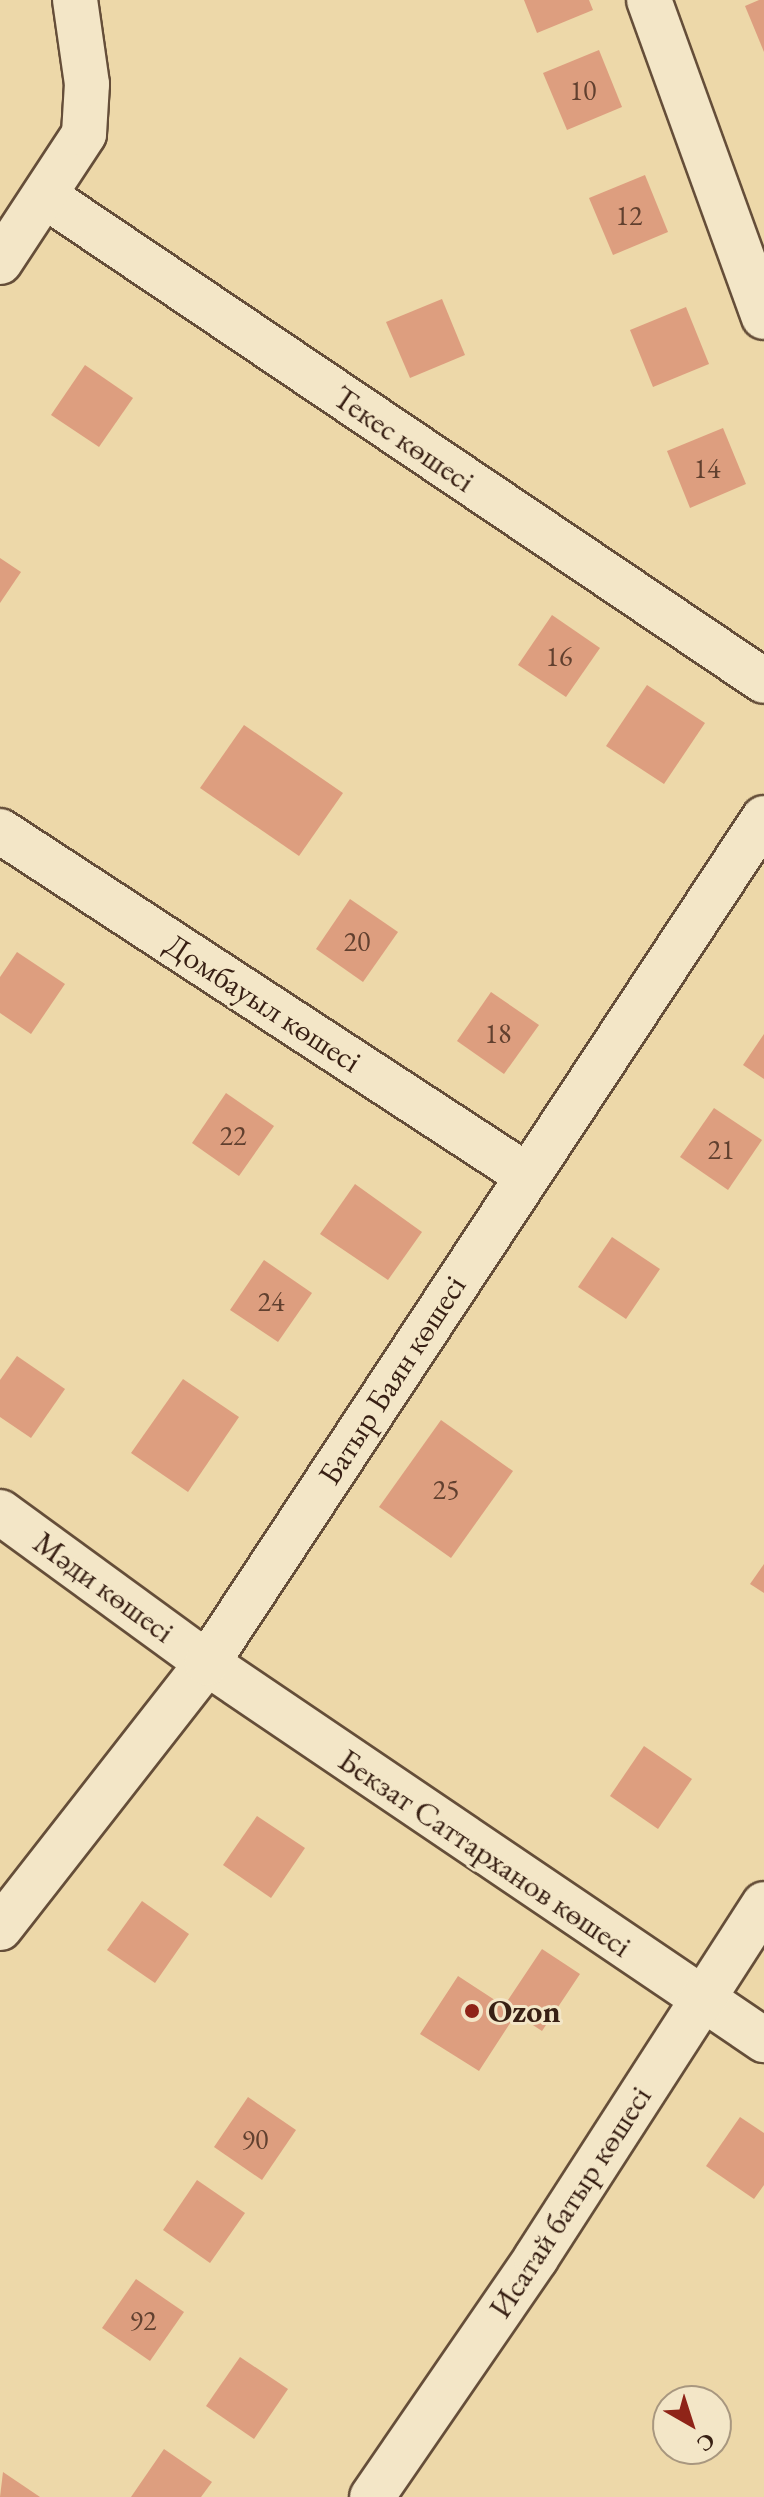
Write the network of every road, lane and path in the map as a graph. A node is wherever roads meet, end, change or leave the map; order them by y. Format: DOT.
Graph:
graph roads {
  1 [pos="75,0"];
  2 [pos="649,0"];
  3 [pos="45,196"];
  4 [pos="0,262"];
  5 [pos="764,317"];
  6 [pos="764,681"];
  7 [pos="764,818"];
  8 [pos="0,831"];
  9 [pos="526,1175"];
  10 [pos="0,1512"];
  11 [pos="207,1663"];
  12 [pos="764,1904"];
  13 [pos="0,1928"];
  14 [pos="700,2000"];
  15 [pos="764,2040"];
  16 [pos="372,2497"];
  1 -- 3 [label="street"];
  2 -- 5 [label="street"];
  3 -- 4 [label="street"];
  3 -- 6 [label="street, Текес көшесі"];
  7 -- 9 [label="street, Батыр Баян көшесі"];
  8 -- 9 [label="street, Домбауыл көшесі"];
  9 -- 11 [label="street, Батыр Баян көшесі"];
  10 -- 11 [label="street, Мәди көшесі"];
  11 -- 13 [label="street, Батыр Баян көшесі"];
  11 -- 14 [label="street, Бекзат Саттарханов көшесі"];
  12 -- 14 [label="street, Исатай батыр көшесі"];
  14 -- 15 [label="street, Бекзат Саттарханов көшесі"];
  14 -- 16 [label="street, Исатай батыр көшесі"];
}
